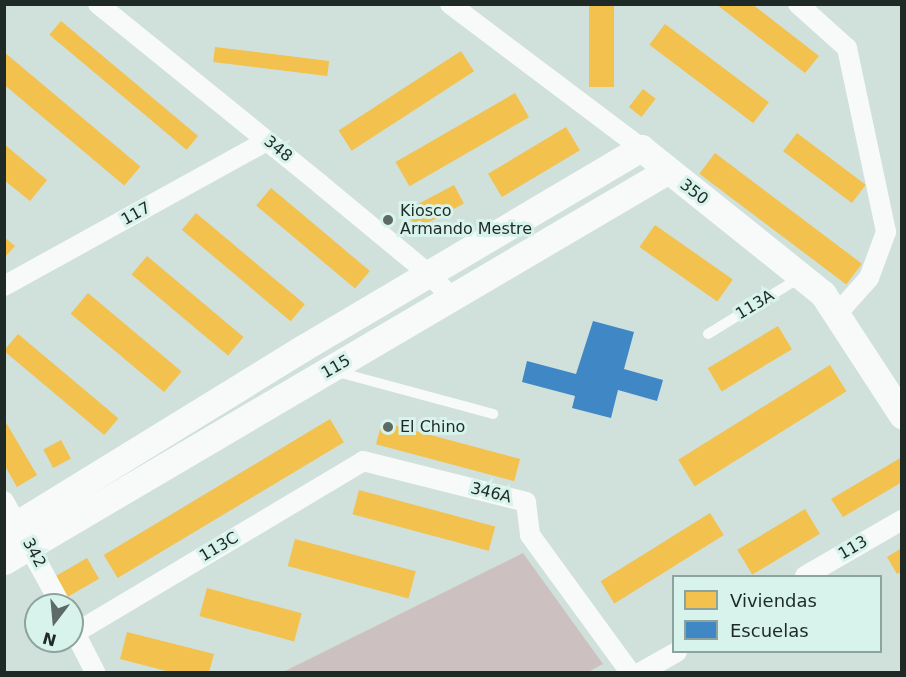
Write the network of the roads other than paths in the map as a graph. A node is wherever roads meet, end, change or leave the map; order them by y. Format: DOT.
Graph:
graph roads {
  1 [pos="98,4"];
  2 [pos="450,4"];
  3 [pos="798,4"];
  4 [pos="267,141"];
  5 [pos="641,148"];
  6 [pos="667,171"];
  7 [pos="430,275"];
  8 [pos="802,277"];
  9 [pos="4,286"];
  10 [pos="453,299"];
  11 [pos="837,315"];
  12 [pos="708,334"];
  13 [pos="331,370"];
  14 [pos="493,414"];
  15 [pos="902,415"];
  16 [pos="363,461"];
  17 [pos="902,520"];
  18 [pos="14,526"];
  19 [pos="4,561"];
  20 [pos="807,575"];
  21 [pos="54,593"];
  22 [pos="84,624"];
  23 [pos="84,650"];
  24 [pos="674,653"];
  25 [pos="95,672"];
  26 [pos="630,672"];
  27 [pos="641,672"];
  1 -- 4 [label="street, 348"];
  2 -- 5 [label="street, 350"];
  3 -- 11 [label="street"];
  4 -- 7 [label="street, 348"];
  4 -- 9 [label="street, 117"];
  5 -- 6 [label="street, 350"];
  5 -- 7 [label="street, 115"];
  6 -- 8 [label="street, 350"];
  6 -- 10 [label="street, 115"];
  7 -- 10 [label="street, 348"];
  7 -- 18 [label="street, 115"];
  8 -- 11 [label="street, 350"];
  8 -- 12 [label="lane, 113A"];
  10 -- 13 [label="street, 115"];
  11 -- 15 [label="street, 350"];
  13 -- 14 [label="lane"];
  13 -- 18 [label="street, 115"];
  16 -- 22 [label="street, 113C"];
  16 -- 26 [label="street, 346A"];
  17 -- 20 [label="street, 113"];
  18 -- 19 [label="street, 115"];
  18 -- 21 [label="street, 342"];
  23 -- 25 [label="street"];
  24 -- 27 [label="street"];
}
